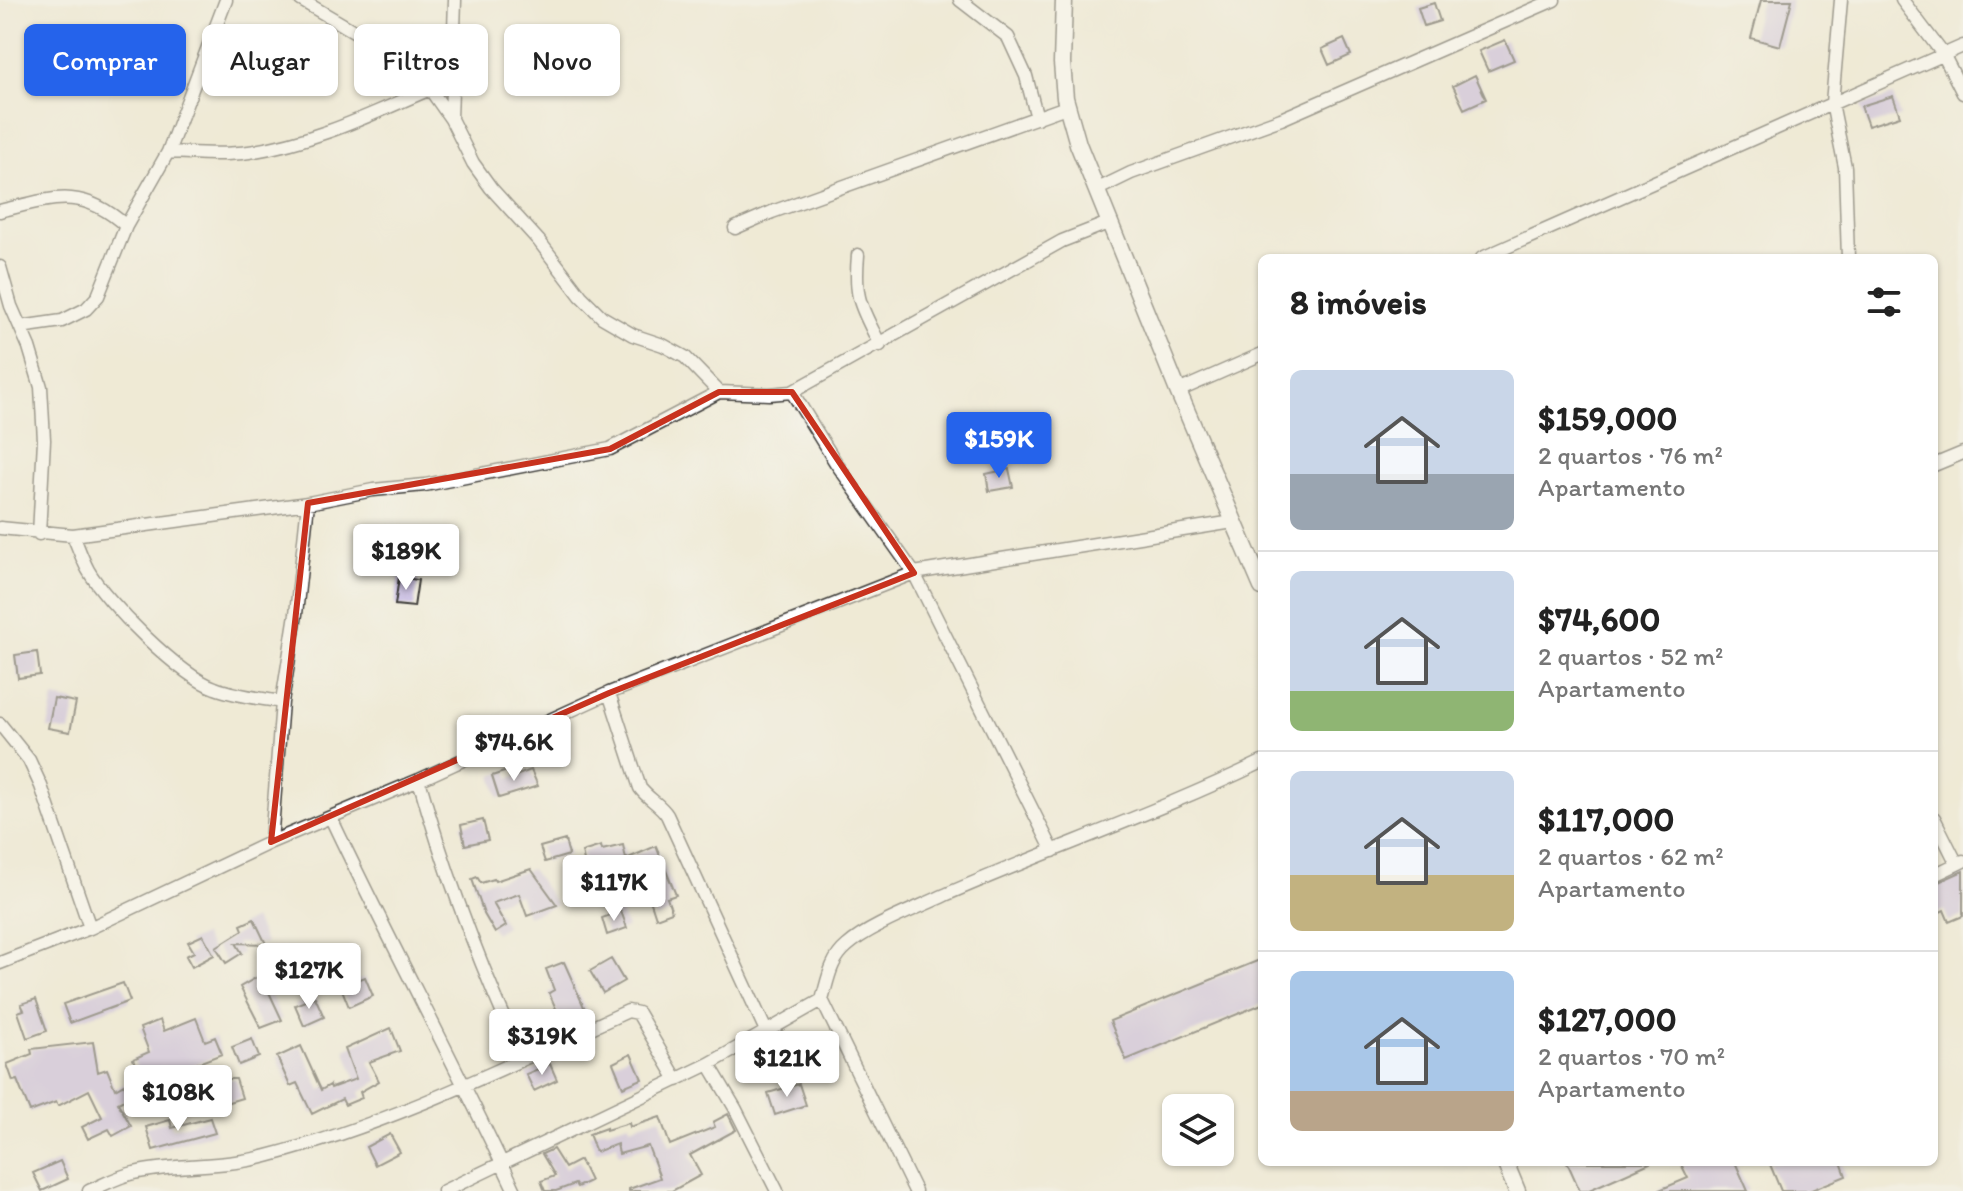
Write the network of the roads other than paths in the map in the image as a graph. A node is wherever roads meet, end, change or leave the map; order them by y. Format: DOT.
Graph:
graph roads {
  1 [pos="226,0"];
  2 [pos="301,0"];
  3 [pos="455,0"];
  4 [pos="960,0"];
  5 [pos="1064,0"];
  6 [pos="1554,0"];
  7 [pos="1841,0"];
  8 [pos="1902,0"];
  9 [pos="354,31"];
  10 [pos="1963,46"];
  11 [pos="1943,54"];
  12 [pos="1963,93"];
  13 [pos="414,96"];
  14 [pos="435,96"];
  15 [pos="1832,103"];
  16 [pos="1066,107"];
  17 [pos="1037,118"];
  18 [pos="451,119"];
  19 [pos="168,152"];
  20 [pos="1096,190"];
  21 [pos="0,211"];
  22 [pos="1108,223"];
  23 [pos="126,226"];
  24 [pos="735,228"];
  25 [pos="1491,254"];
  26 [pos="1848,254"];
  27 [pos="858,255"];
  28 [pos="0,267"];
  29 [pos="20,327"];
  30 [pos="880,345"];
  31 [pos="1258,356"];
  32 [pos="1178,391"];
  33 [pos="719,392"];
  34 [pos="792,392"];
  35 [pos="1963,453"];
  36 [pos="1938,463"];
  37 [pos="308,503"];
  38 [pos="1233,522"];
  39 [pos="0,528"];
  40 [pos="39,534"];
  41 [pos="73,535"];
  42 [pos="914,573"];
  43 [pos="1258,578"];
  44 [pos="609,693"];
  45 [pos="282,702"];
  46 [pos="0,724"];
  47 [pos="1258,764"];
  48 [pos="419,780"];
  49 [pos="331,818"];
  50 [pos="1938,825"];
  51 [pos="271,842"];
  52 [pos="1053,851"];
  53 [pos="1960,862"];
  54 [pos="1938,873"];
  55 [pos="90,928"];
  56 [pos="0,963"];
  57 [pos="822,1000"];
  58 [pos="767,1033"];
  59 [pos="523,1059"];
  60 [pos="709,1064"];
  61 [pos="677,1080"];
  62 [pos="465,1084"];
  63 [pos="503,1164"];
  64 [pos="1507,1166"];
  65 [pos="117,1185"];
  66 [pos="451,1189"];
  67 [pos="89,1191"];
  68 [pos="515,1191"];
  69 [pos="777,1191"];
  70 [pos="915,1191"];
  71 [pos="1517,1191"];
  1 -- 19 [label="street"];
  2 -- 9 [label="street"];
  3 -- 18 [label="street"];
  4 -- 17 [label="street"];
  5 -- 16 [label="street"];
  6 -- 20 [label="street"];
  7 -- 15 [label="street"];
  8 -- 11 [label="street"];
  10 -- 11 [label="street"];
  11 -- 12 [label="street"];
  11 -- 15 [label="street"];
  13 -- 19 [label="street"];
  14 -- 18 [label="street"];
  15 -- 25 [label="street"];
  15 -- 26 [label="street"];
  16 -- 17 [label="street"];
  16 -- 20 [label="street"];
  17 -- 24 [label="street"];
  18 -- 33 [label="street"];
  19 -- 23 [label="street"];
  20 -- 22 [label="street"];
  21 -- 23 [label="street"];
  22 -- 30 [label="street"];
  22 -- 32 [label="street"];
  23 -- 29 [label="street"];
  27 -- 30 [label="street"];
  28 -- 29 [label="street"];
  29 -- 40 [label="street"];
  30 -- 34 [label="street"];
  31 -- 32 [label="street"];
  32 -- 38 [label="street"];
  33 -- 34 [label="street"];
  33 -- 37 [label="street"];
  34 -- 42 [label="street"];
  35 -- 36 [label="street"];
  37 -- 41 [label="street"];
  37 -- 45 [label="street"];
  38 -- 42 [label="street"];
  38 -- 43 [label="street"];
  39 -- 40 [label="street"];
  40 -- 41 [label="street"];
  41 -- 45 [label="street"];
  42 -- 44 [label="street"];
  42 -- 52 [label="street"];
  44 -- 48 [label="street"];
  44 -- 58 [label="street"];
  45 -- 51 [label="street"];
  46 -- 55 [label="street"];
  47 -- 52 [label="street"];
  48 -- 49 [label="street"];
  48 -- 59 [label="street"];
  49 -- 51 [label="street"];
  49 -- 62 [label="street"];
  50 -- 53 [label="street"];
  51 -- 55 [label="street"];
  52 -- 57 [label="street"];
  53 -- 54 [label="street"];
  55 -- 56 [label="street"];
  57 -- 58 [label="street"];
  57 -- 70 [label="street"];
  58 -- 60 [label="street"];
  59 -- 61 [label="street"];
  59 -- 62 [label="street"];
  60 -- 61 [label="street"];
  60 -- 69 [label="street"];
  61 -- 63 [label="street"];
  62 -- 63 [label="street"];
  62 -- 65 [label="street"];
  63 -- 66 [label="street"];
  63 -- 68 [label="street"];
  64 -- 71 [label="street"];
  65 -- 67 [label="street"];
}
